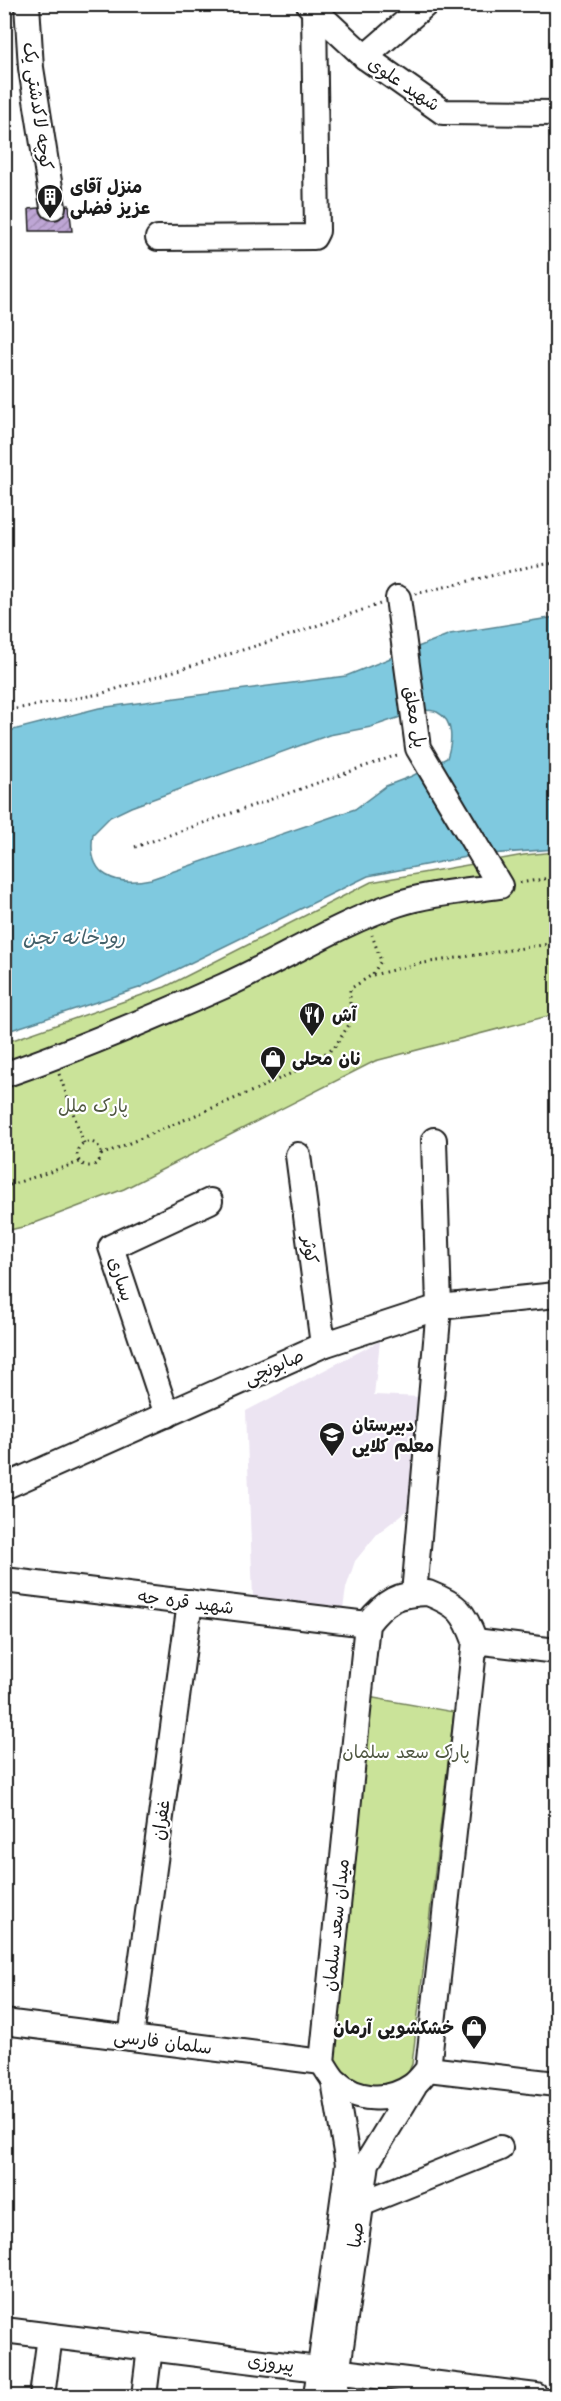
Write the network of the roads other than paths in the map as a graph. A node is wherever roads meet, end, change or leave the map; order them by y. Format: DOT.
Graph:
graph roads {
  1 [pos="27,4"];
  2 [pos="426,4"];
  3 [pos="311,8"];
  4 [pos="365,57"];
  5 [pos="556,113"];
  6 [pos="53,207"];
  7 [pos="158,238"];
  8 [pos="398,598"];
  9 [pos="4,1075"];
  10 [pos="434,1140"];
  11 [pos="297,1155"];
  12 [pos="210,1201"];
  13 [pos="556,1295"];
  14 [pos="439,1307"];
  15 [pos="323,1345"];
  16 [pos="166,1415"];
  17 [pos="4,1487"];
  18 [pos="4,1581"];
  19 [pos="414,1593"];
  20 [pos="190,1602"];
  21 [pos="367,1624"];
  22 [pos="475,1641"];
  23 [pos="556,1651"];
  24 [pos="4,2022"];
  25 [pos="131,2038"];
  26 [pos="328,2071"];
  27 [pos="421,2077"];
  28 [pos="556,2084"];
  29 [pos="500,2148"];
  30 [pos="361,2204"];
  31 [pos="4,2330"];
  32 [pos="50,2336"];
  33 [pos="150,2348"];
  34 [pos="328,2369"];
  35 [pos="42,2397"];
  36 [pos="144,2397"];
  37 [pos="316,2397"];
  38 [pos="333,2397"];
  39 [pos="536,2397"];
  1 -- 6 [label="street, کوچه لاکدشتی یک"];
  2 -- 4 [label="street"];
  3 -- 4 [label="street, شهید علوی"];
  3 -- 7 [label="street"];
  4 -- 5 [label="street, شهید علوی"];
  8 -- 9 [label="street, پل معلق"];
  10 -- 14 [label="street"];
  11 -- 15 [label="street, کوثر"];
  12 -- 16 [label="street, یساری"];
  13 -- 14 [label="street, صابونچی"];
  14 -- 15 [label="street, صابونچی"];
  14 -- 19 [label="street"];
  15 -- 16 [label="street, صابونچی"];
  16 -- 17 [label="street, صابونچی"];
  18 -- 20 [label="street, شهید قره جه"];
  19 -- 21 [label="street"];
  19 -- 22 [label="street"];
  20 -- 21 [label="street, شهید قره جه"];
  20 -- 25 [label="street, غفران"];
  21 -- 26 [label="street, میدان سعد سلمان"];
  22 -- 23 [label="street"];
  22 -- 27 [label="street"];
  24 -- 25 [label="street, سلمان فارسی"];
  25 -- 26 [label="street, سلمان فارسی"];
  26 -- 27 [label="street"];
  26 -- 34 [label="street, صبا"];
  27 -- 28 [label="street"];
  27 -- 30 [label="street, صبا"];
  29 -- 30 [label="street"];
  30 -- 34 [label="street, صبا"];
  31 -- 32 [label="street, پیروزی"];
  32 -- 33 [label="street, پیروزی"];
  32 -- 35 [label="street"];
  33 -- 34 [label="street, پیروزی"];
  33 -- 36 [label="street"];
  34 -- 37 [label="street, صبا"];
  34 -- 38 [label="street, صبا"];
  34 -- 39 [label="street, پیروزی"];
}
